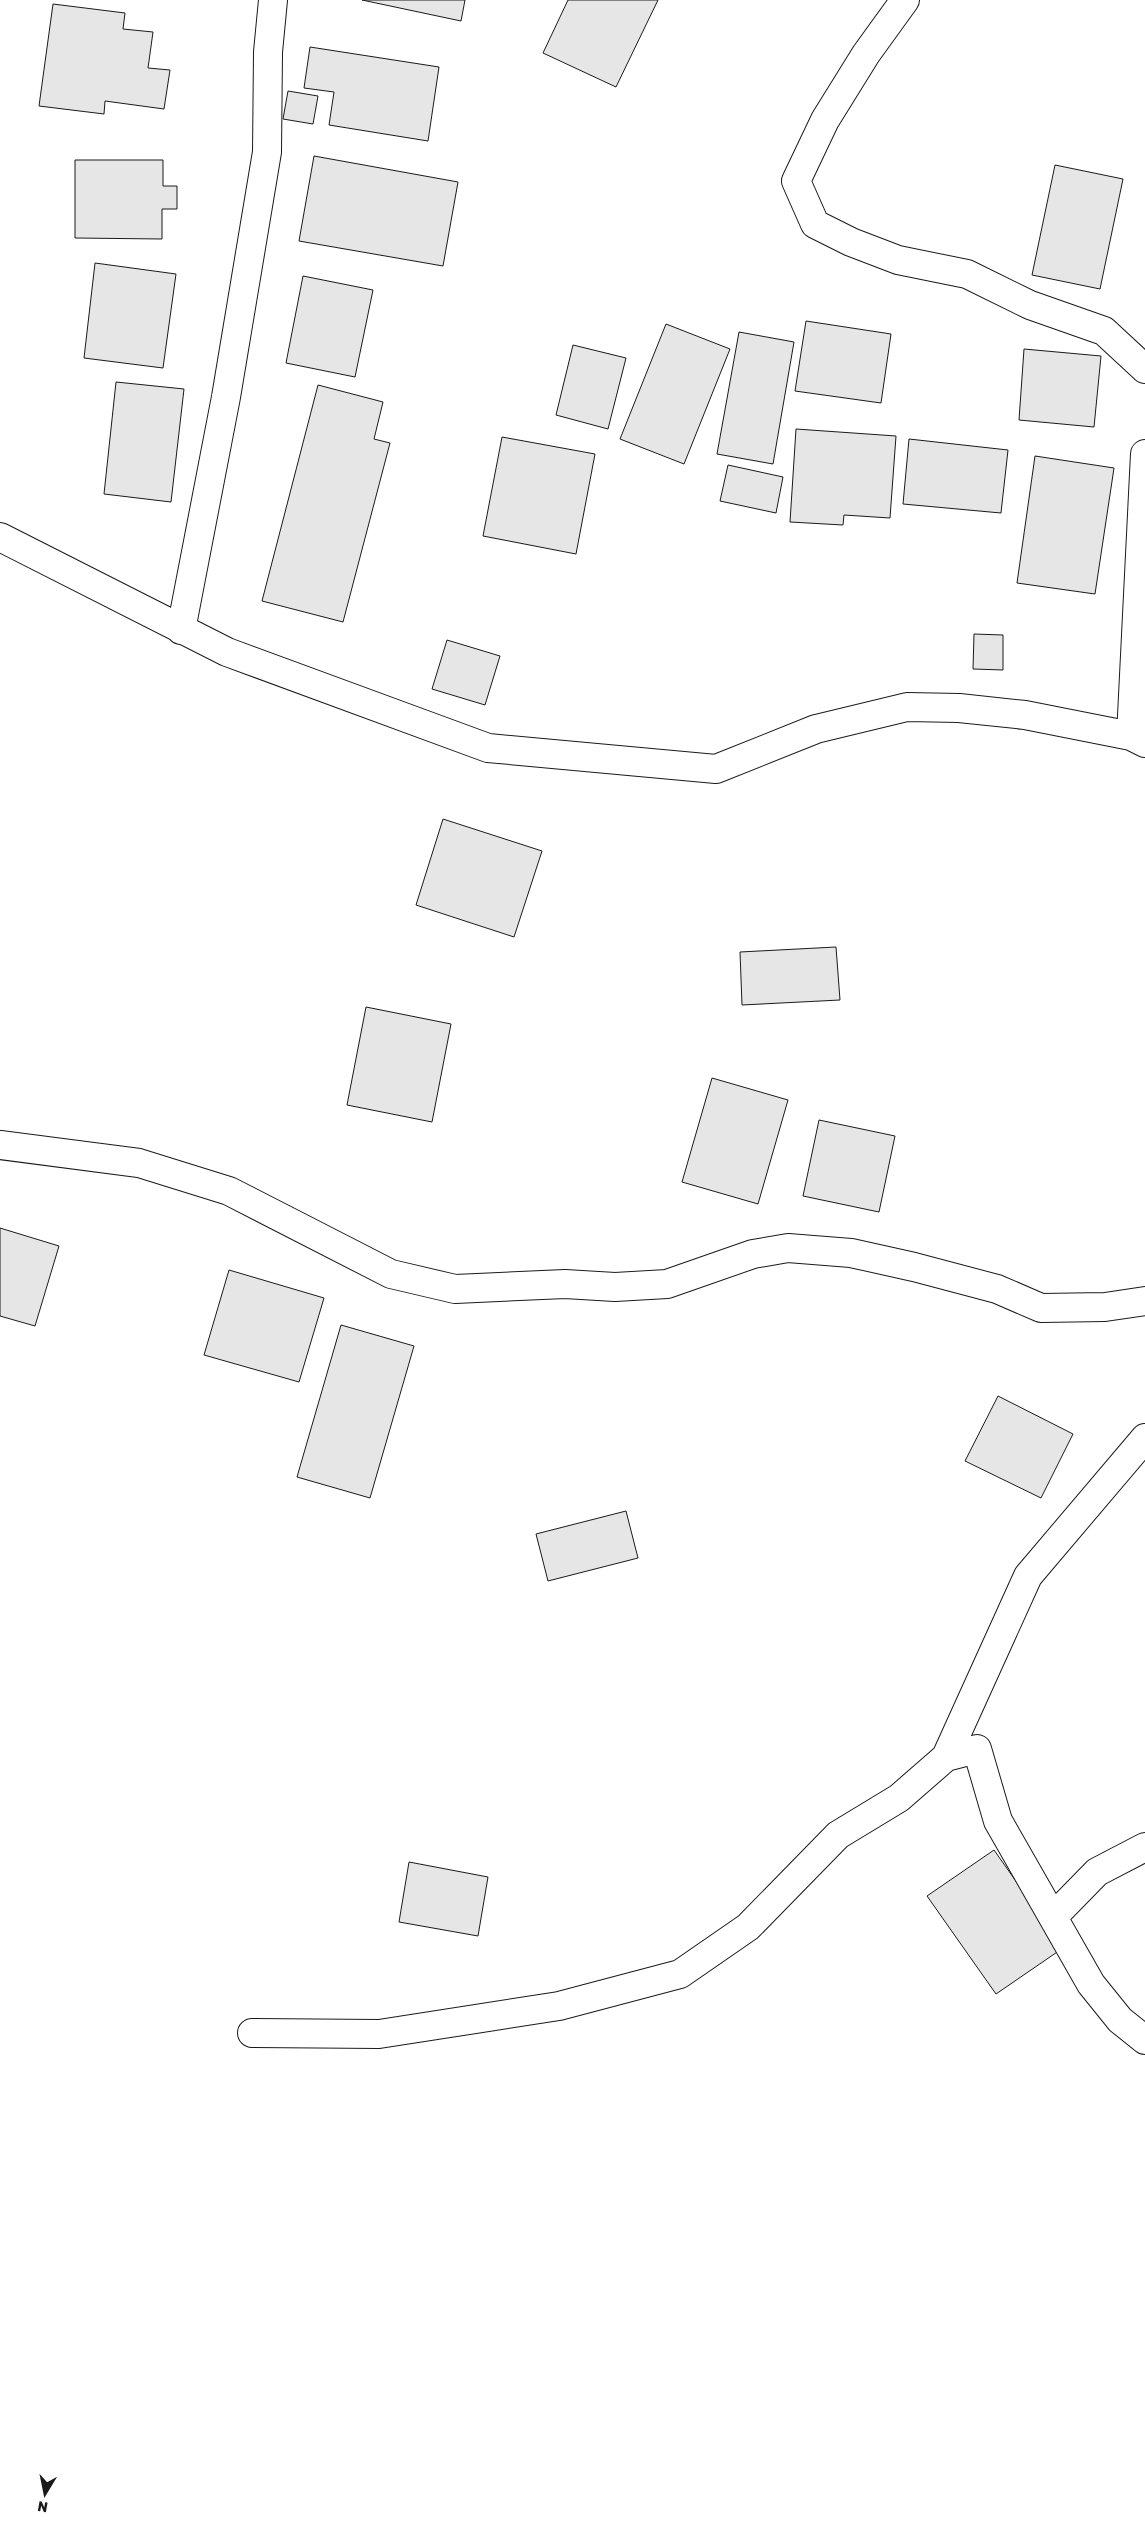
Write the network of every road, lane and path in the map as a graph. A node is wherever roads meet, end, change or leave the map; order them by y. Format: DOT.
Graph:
graph roads {
  1 [pos="273,0"];
  2 [pos="905,0"];
  3 [pos="1145,369"];
  4 [pos="1145,454"];
  5 [pos="0,538"];
  6 [pos="181,630"];
  7 [pos="1138,740"];
  8 [pos="0,1145"];
  9 [pos="1145,1301"];
  10 [pos="1145,1438"];
  11 [pos="946,1757"];
  12 [pos="1145,1847"];
  13 [pos="1054,1916"];
  14 [pos="252,2033"];
  15 [pos="1145,2040"];
  1 -- 6 [label="street"];
  2 -- 3 [label="street"];
  4 -- 7 [label="street"];
  5 -- 6 [label="street"];
  6 -- 7 [label="street"];
  8 -- 9 [label="street"];
  10 -- 11 [label="street"];
  11 -- 13 [label="street"];
  11 -- 14 [label="street"];
  12 -- 13 [label="street"];
  13 -- 15 [label="street"];
}
